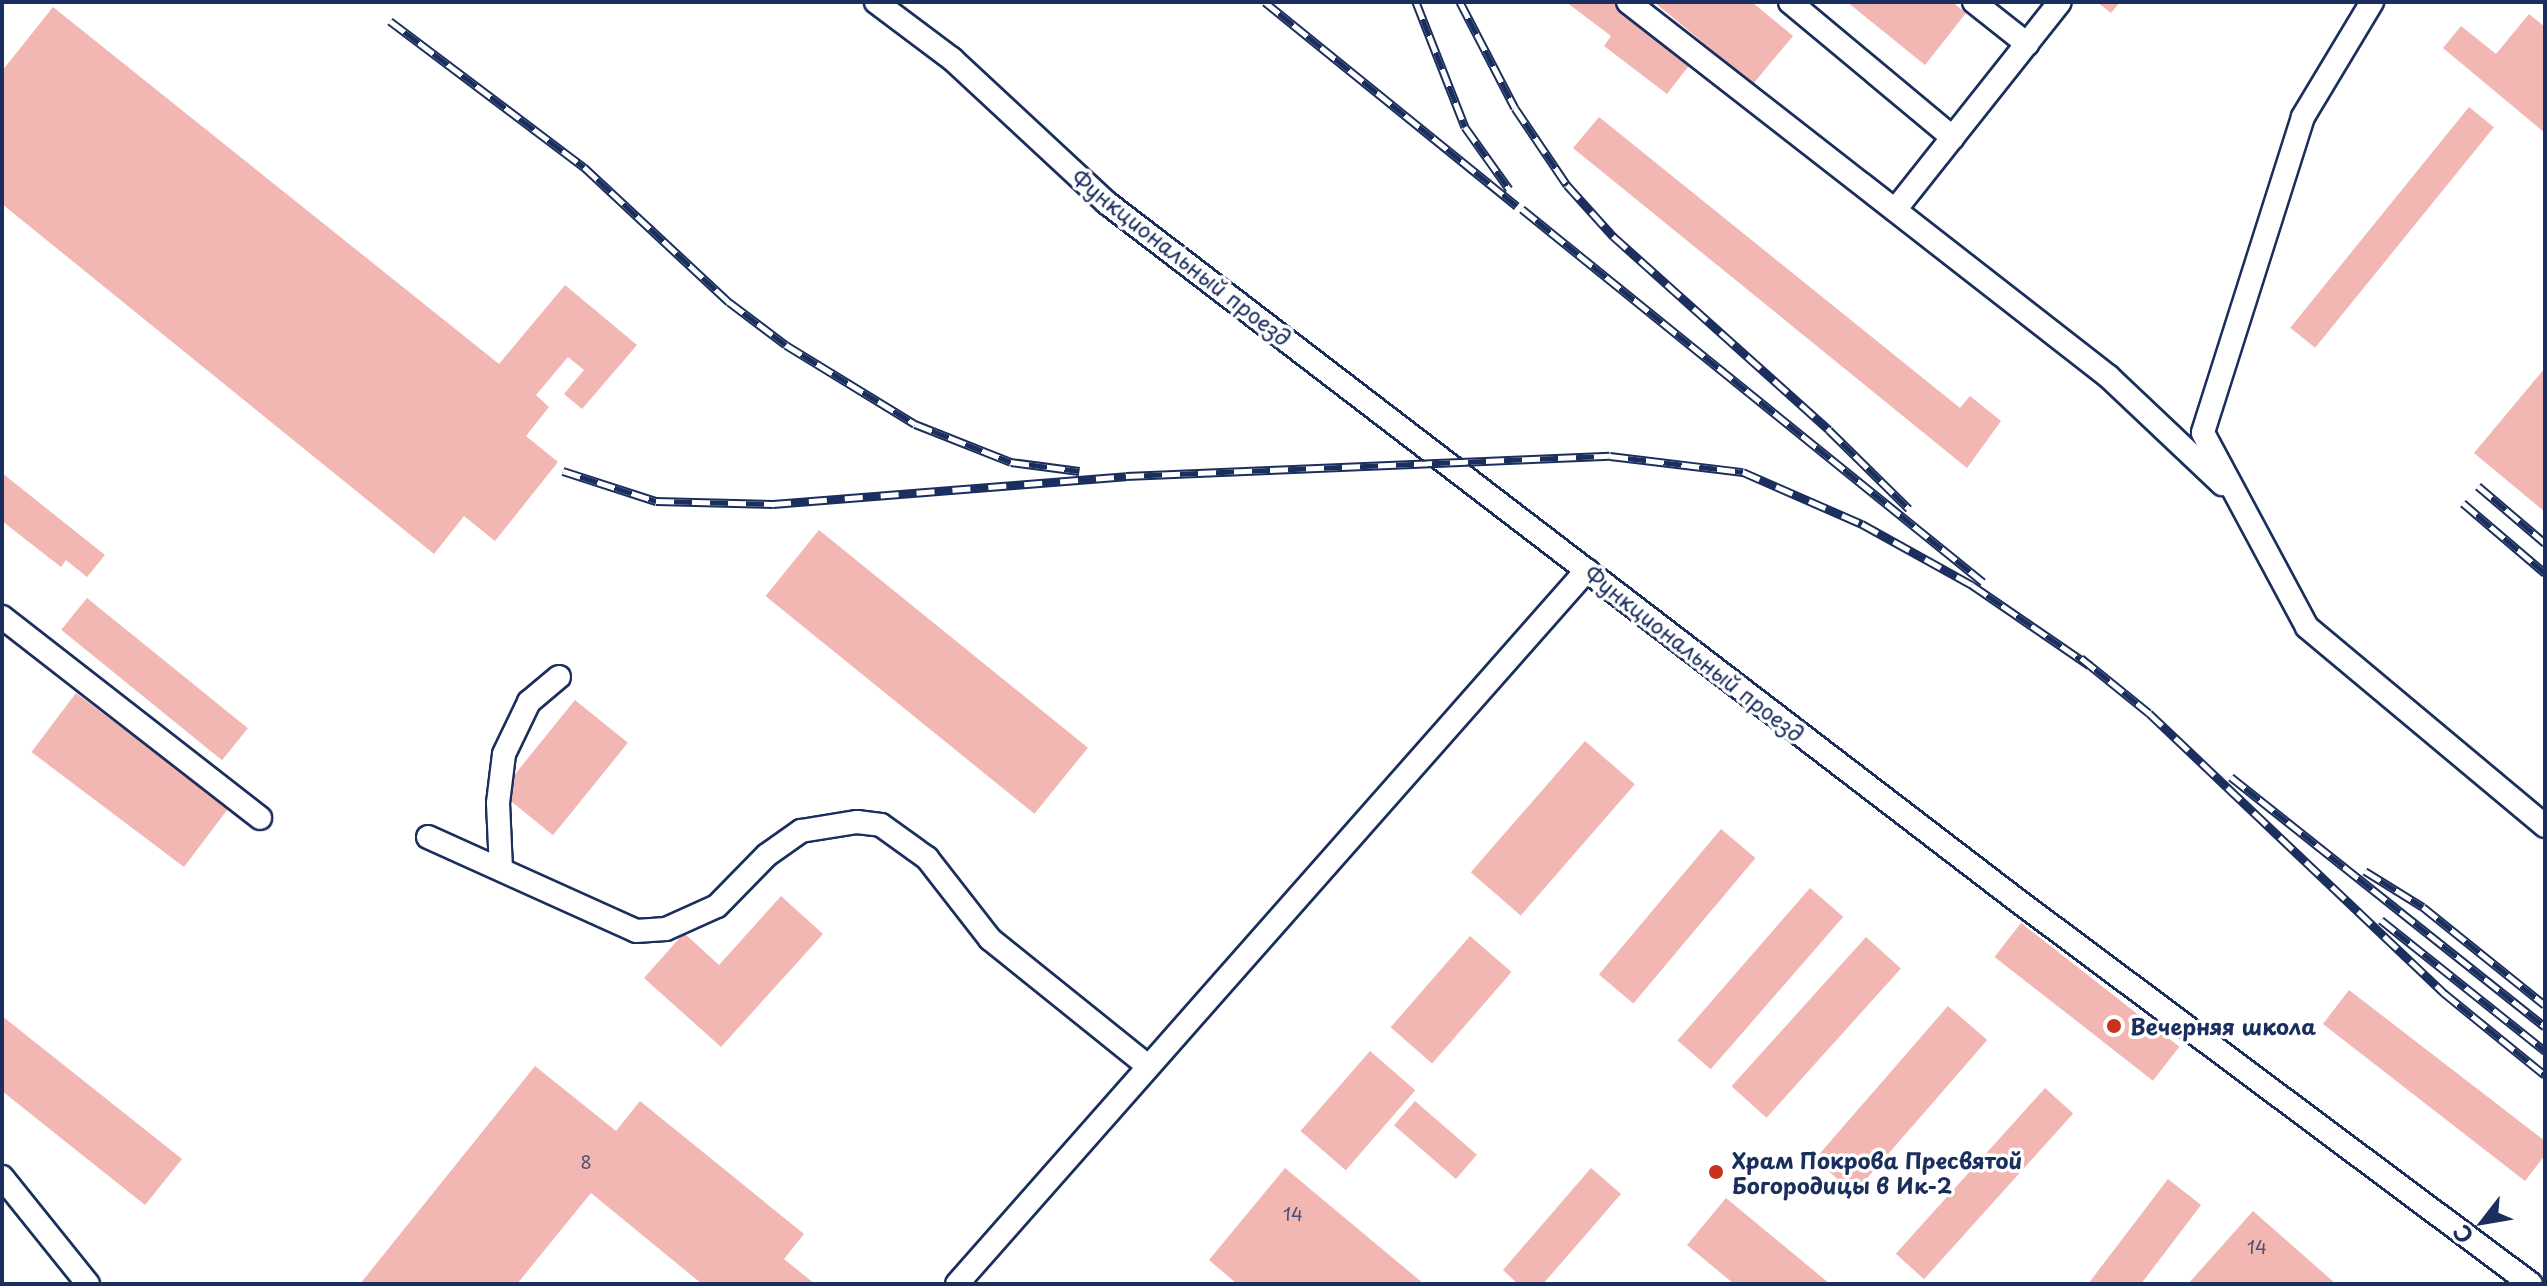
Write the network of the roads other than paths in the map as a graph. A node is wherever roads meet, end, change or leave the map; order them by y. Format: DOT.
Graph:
graph roads {
  1 [pos="876,2"];
  2 [pos="1628,2"];
  3 [pos="1790,2"];
  4 [pos="1974,2"];
  5 [pos="2060,2"];
  6 [pos="2372,2"];
  7 [pos="2027,44"];
  8 [pos="1953,138"];
  9 [pos="1895,210"];
  10 [pos="2238,498"];
  11 [pos="1587,570"];
  12 [pos="2,617"];
  13 [pos="559,677"];
  14 [pos="260,818"];
  15 [pos="2545,826"];
  16 [pos="428,837"];
  17 [pos="501,869"];
  18 [pos="1148,1066"];
  19 [pos="2,1177"];
  20 [pos="88,1284"];
  21 [pos="957,1284"];
  22 [pos="2531,1284"];
  1 -- 11 [label="street, Функциональный проезд"];
  2 -- 9 [label="street"];
  3 -- 8 [label="street"];
  4 -- 7 [label="street"];
  5 -- 7 [label="street"];
  6 -- 10 [label="street"];
  7 -- 8 [label="street"];
  8 -- 9 [label="street"];
  9 -- 10 [label="street"];
  10 -- 15 [label="street"];
  11 -- 18 [label="street"];
  11 -- 22 [label="street, Функциональный проезд"];
  12 -- 14 [label="street"];
  13 -- 17 [label="street"];
  16 -- 17 [label="street"];
  17 -- 18 [label="street"];
  18 -- 21 [label="street"];
  19 -- 20 [label="street"];
}
